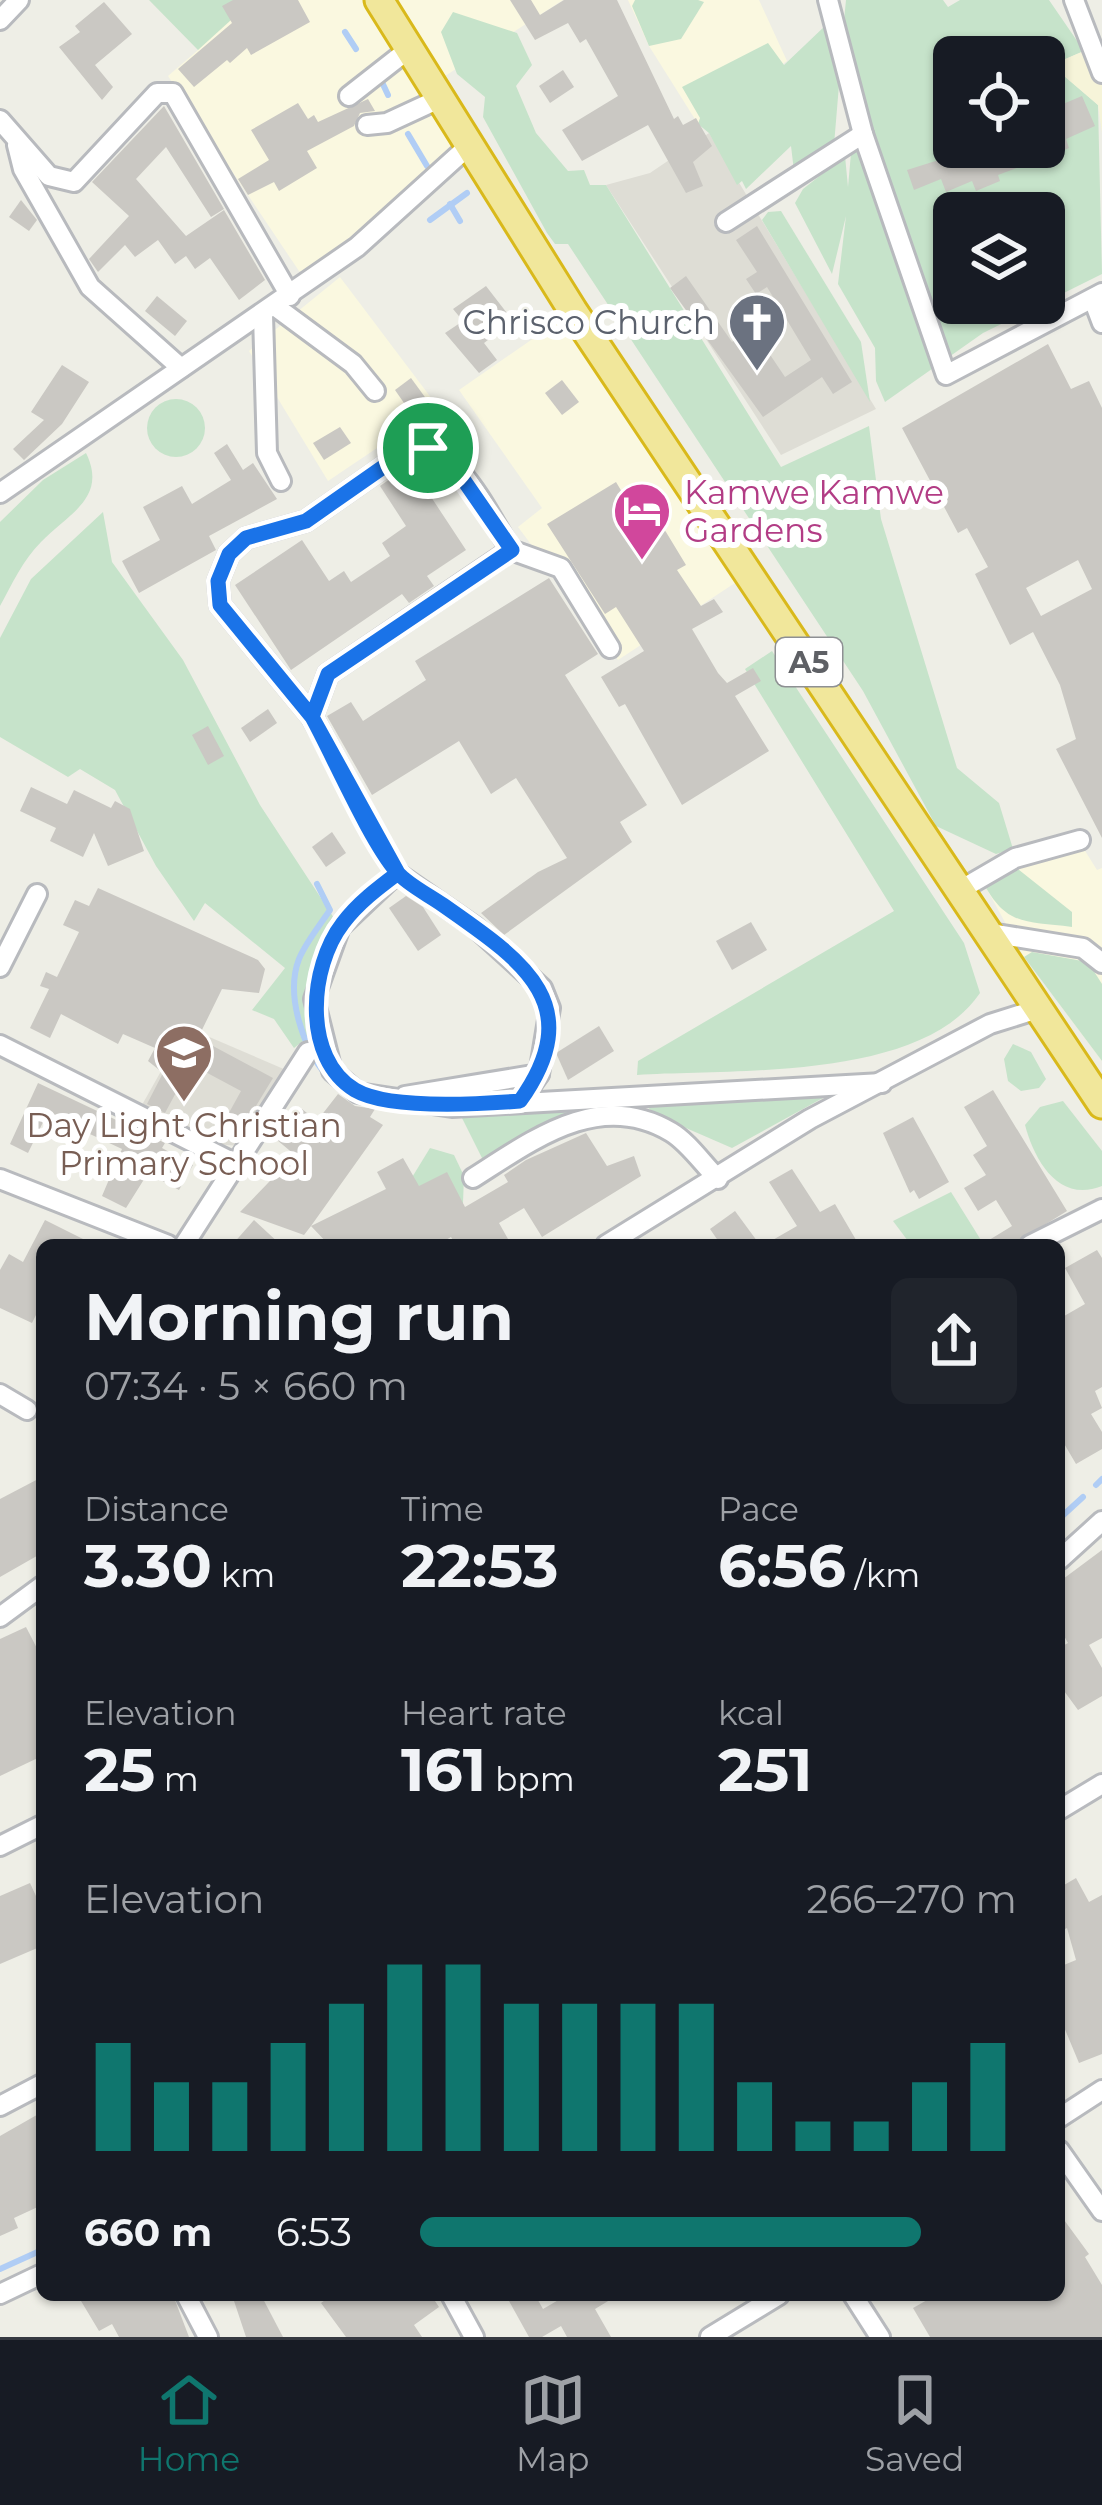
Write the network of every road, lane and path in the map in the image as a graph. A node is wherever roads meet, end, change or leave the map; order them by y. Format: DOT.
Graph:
graph roads {
  1 [pos="19,0"];
  2 [pos="379,0"];
  3 [pos="829,0"];
  4 [pos="1074,0"];
  5 [pos="0,20"];
  6 [pos="409,49"];
  7 [pos="1102,73"];
  8 [pos="349,96"];
  9 [pos="441,98"];
  10 [pos="0,120"];
  11 [pos="368,124"];
  12 [pos="863,134"];
  13 [pos="472,143"];
  14 [pos="16,144"];
  15 [pos="725,222"];
  16 [pos="1097,296"];
  17 [pos="276,306"];
  18 [pos="1102,323"];
  19 [pos="181,368"];
  20 [pos="375,391"];
  21 [pos="281,482"];
  22 [pos="0,493"];
  23 [pos="512,550"];
  24 [pos="610,648"];
  25 [pos="312,717"];
  26 [pos="1080,840"];
  27 [pos="398,873"];
  28 [pos="960,890"];
  29 [pos="37,894"];
  30 [pos="990,934"];
  31 [pos="1102,963"];
  32 [pos="0,967"];
  33 [pos="1038,1009"];
  34 [pos="0,1045"];
  35 [pos="308,1052"];
  36 [pos="539,1074"];
  37 [pos="882,1083"];
  38 [pos="394,1098"];
  39 [pos="520,1101"];
  40 [pos="1102,1104"];
  41 [pos="236,1164"];
  42 [pos="473,1178"];
  43 [pos="718,1178"];
  44 [pos="0,1179"];
  45 [pos="1102,1209"];
  46 [pos="638,1226"];
  47 [pos="153,1239"];
  48 [pos="188,1239"];
  49 [pos="616,1239"];
  50 [pos="646,1239"];
  51 [pos="1042,1239"];
  52 [pos="0,1394"];
  53 [pos="27,1410"];
  54 [pos="1102,1521"];
  55 [pos="1065,1555"];
  56 [pos="36,1590"];
  57 [pos="0,1617"];
  58 [pos="1102,1784"];
  59 [pos="1065,1806"];
  60 [pos="36,1828"];
  61 [pos="0,1846"];
  62 [pos="36,2087"];
  63 [pos="1102,2090"];
  64 [pos="0,2106"];
  65 [pos="1065,2114"];
  66 [pos="1065,2159"];
  67 [pos="1102,2211"];
  68 [pos="36,2277"];
  69 [pos="0,2294"];
  70 [pos="189,2301"];
  71 [pos="454,2301"];
  72 [pos="769,2301"];
  73 [pos="857,2301"];
  74 [pos="208,2337"];
  75 [pos="474,2337"];
  76 [pos="710,2337"];
  77 [pos="880,2337"];
  1 -- 5 [label="street"];
  2 -- 6 [label="highway, A5 / A5"];
  3 -- 12 [label="street"];
  4 -- 7 [label="street"];
  6 -- 8 [label="street"];
  6 -- 9 [label="highway, A5 / A5"];
  9 -- 11 [label="street"];
  9 -- 13 [label="highway, A5 / A5"];
  10 -- 14 [label="street"];
  12 -- 15 [label="street"];
  12 -- 16 [label="street"];
  13 -- 17 [label="street"];
  13 -- 28 [label="highway, A5 / A5"];
  14 -- 17 [label="street"];
  14 -- 19 [label="street"];
  16 -- 18 [label="street"];
  17 -- 19 [label="street"];
  17 -- 20 [label="street"];
  17 -- 21 [label="street"];
  19 -- 22 [label="street"];
  23 -- 24 [label="street"];
  23 -- 25 [label="street"];
  23 -- 25 [label="street"];
  25 -- 27 [label="street"];
  26 -- 28 [label="street"];
  27 -- 36 [label="street"];
  27 -- 38 [label="street"];
  28 -- 30 [label="highway, A5 / A5"];
  29 -- 32 [label="street"];
  30 -- 31 [label="street"];
  30 -- 33 [label="highway, A5 / A5"];
  33 -- 37 [label="street"];
  33 -- 40 [label="highway, A5 / A5"];
  34 -- 41 [label="street"];
  35 -- 41 [label="street"];
  36 -- 38 [label="street"];
  36 -- 39 [label="street"];
  37 -- 39 [label="street"];
  37 -- 43 [label="street"];
  38 -- 39 [label="street"];
  41 -- 48 [label="street"];
  42 -- 43 [label="street"];
  43 -- 46 [label="street"];
  44 -- 47 [label="street"];
  45 -- 51 [label="street"];
  46 -- 49 [label="street"];
  46 -- 50 [label="street"];
  52 -- 53 [label="street"];
  54 -- 55 [label="street"];
  56 -- 57 [label="street"];
  58 -- 59 [label="street"];
  60 -- 61 [label="street"];
  62 -- 64 [label="street"];
  63 -- 65 [label="street"];
  66 -- 67 [label="street"];
  68 -- 69 [label="street"];
  70 -- 74 [label="street"];
  71 -- 75 [label="street"];
  72 -- 76 [label="street"];
  73 -- 77 [label="street"];
}
